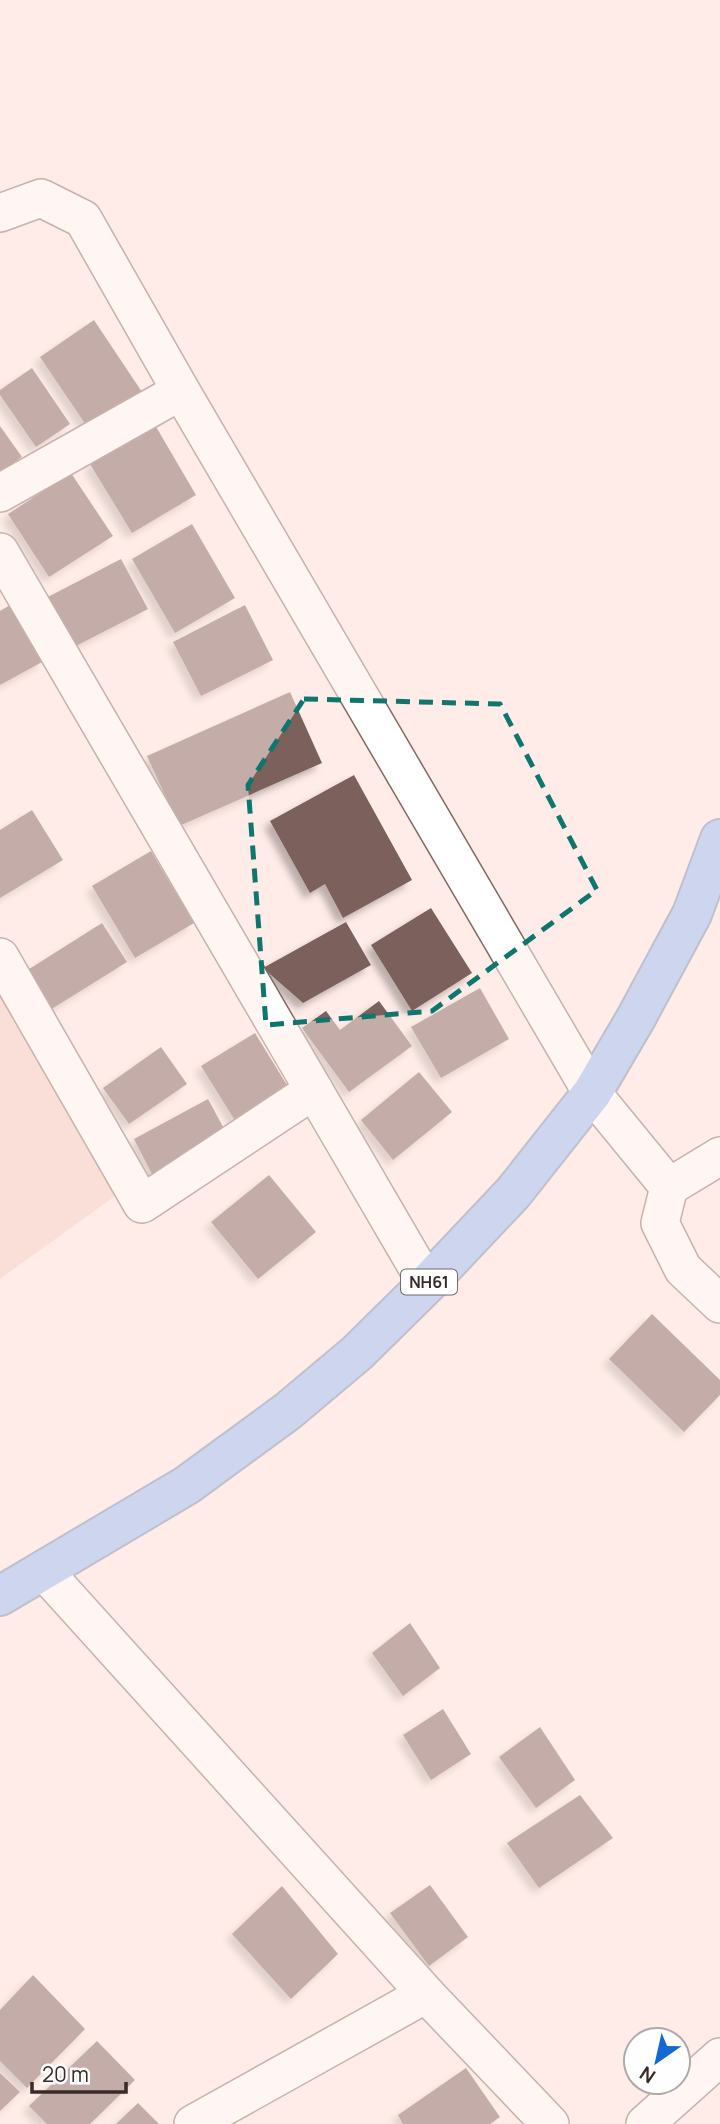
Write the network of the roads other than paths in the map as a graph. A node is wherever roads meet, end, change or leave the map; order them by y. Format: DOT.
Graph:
graph roads {
  1 [pos="0,213"];
  2 [pos="181,391"];
  3 [pos="0,493"];
  4 [pos="0,552"];
  5 [pos="720,839"];
  6 [pos="0,957"];
  7 [pos="314,1090"];
  8 [pos="592,1093"];
  9 [pos="720,1156"];
  10 [pos="669,1187"];
  11 [pos="427,1284"];
  12 [pos="720,1304"];
  13 [pos="44,1570"];
  14 [pos="0,1596"];
  15 [pos="426,1994"];
  16 [pos="720,2057"];
  17 [pos="192,2124"];
  18 [pos="550,2124"];
  19 [pos="645,2124"];
  1 -- 2 [label="street"];
  2 -- 3 [label="street"];
  2 -- 8 [label="street"];
  4 -- 7 [label="street"];
  5 -- 8 [label="highway, NH61"];
  6 -- 7 [label="street"];
  7 -- 11 [label="street"];
  8 -- 10 [label="street"];
  8 -- 11 [label="highway, NH61"];
  9 -- 10 [label="street"];
  10 -- 12 [label="street"];
  11 -- 13 [label="highway, NH61"];
  13 -- 14 [label="highway, NH61"];
  13 -- 15 [label="street"];
  15 -- 17 [label="street"];
  15 -- 18 [label="street"];
  16 -- 19 [label="street"];
}
